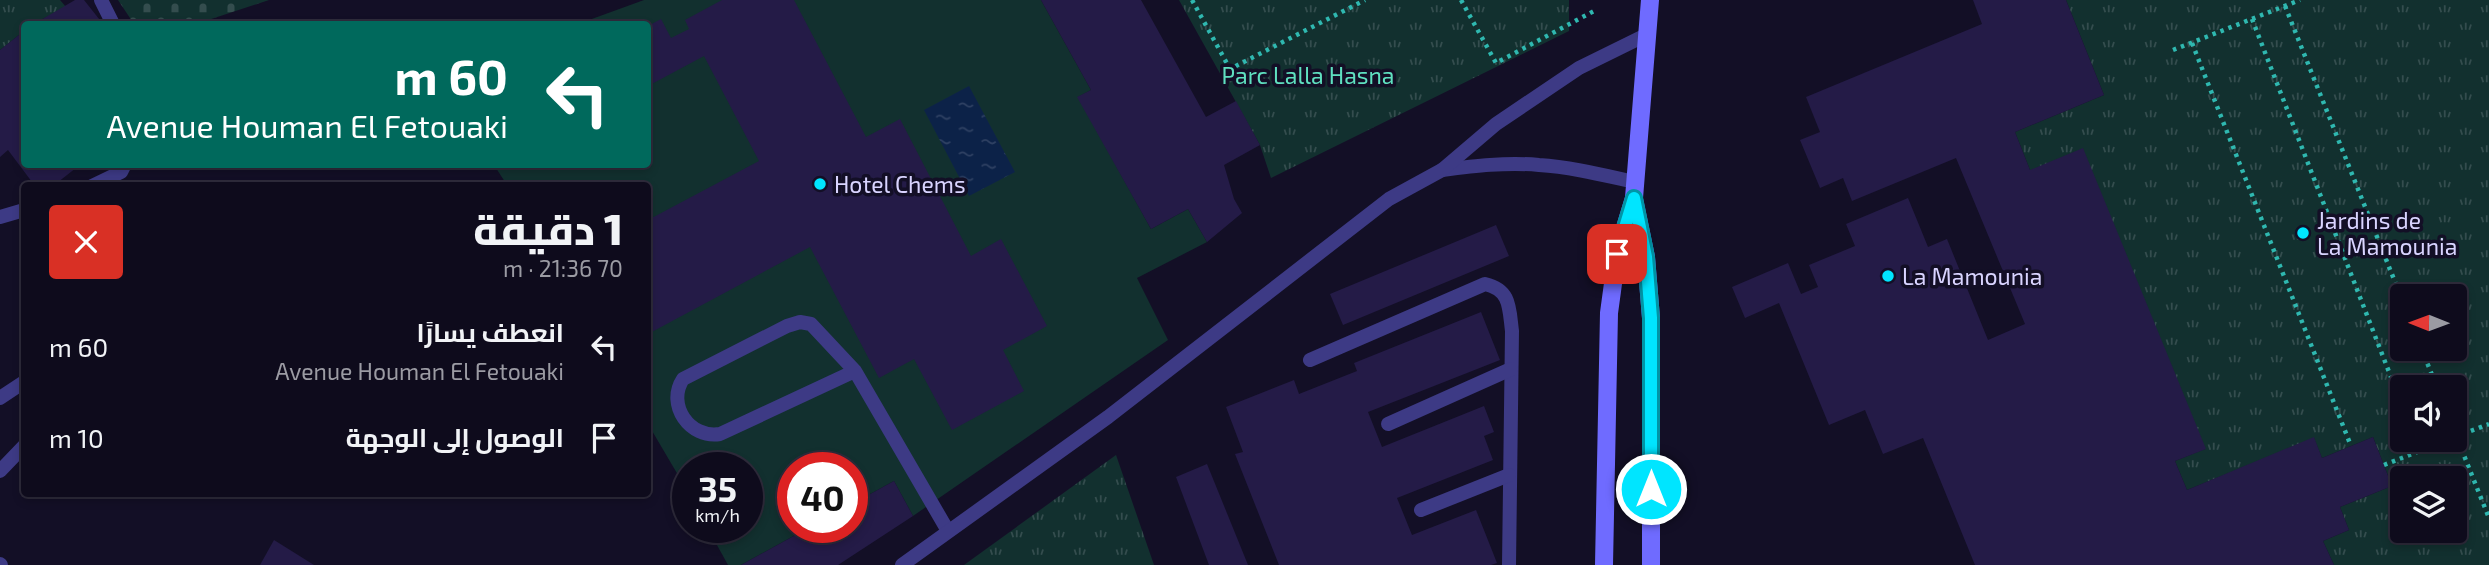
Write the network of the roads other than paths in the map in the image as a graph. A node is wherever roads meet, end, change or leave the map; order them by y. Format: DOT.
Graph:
graph roads {
  1 [pos="102,0"];
  2 [pos="1650,0"];
  3 [pos="112,21"];
  4 [pos="1646,35"];
  5 [pos="123,168"];
  6 [pos="1442,170"];
  7 [pos="100,182"];
  8 [pos="1634,190"];
  9 [pos="21,211"];
  10 [pos="0,217"];
  11 [pos="1310,360"];
  12 [pos="1511,369"];
  13 [pos="855,371"];
  14 [pos="21,384"];
  15 [pos="0,398"];
  16 [pos="1388,424"];
  17 [pos="21,449"];
  18 [pos="0,471"];
  19 [pos="1509,475"];
  20 [pos="1421,510"];
  21 [pos="948,531"];
  22 [pos="902,565"];
  23 [pos="1508,565"];
  24 [pos="1604,565"];
  25 [pos="1651,565"];
  1 -- 3 [label="lane"];
  2 -- 4 [label="street"];
  4 -- 6 [label="lane"];
  4 -- 8 [label="street"];
  5 -- 7 [label="lane"];
  6 -- 8 [label="lane"];
  6 -- 21 [label="lane"];
  8 -- 24 [label="street"];
  8 -- 25 [label="street"];
  9 -- 10 [label="lane"];
  11 -- 12 [label="lane"];
  12 -- 16 [label="lane"];
  12 -- 19 [label="lane"];
  13 -- 13 [label="lane"];
  13 -- 21 [label="lane"];
  14 -- 15 [label="lane"];
  17 -- 18 [label="lane"];
  19 -- 20 [label="lane"];
  19 -- 23 [label="lane"];
  21 -- 22 [label="lane"];
}
